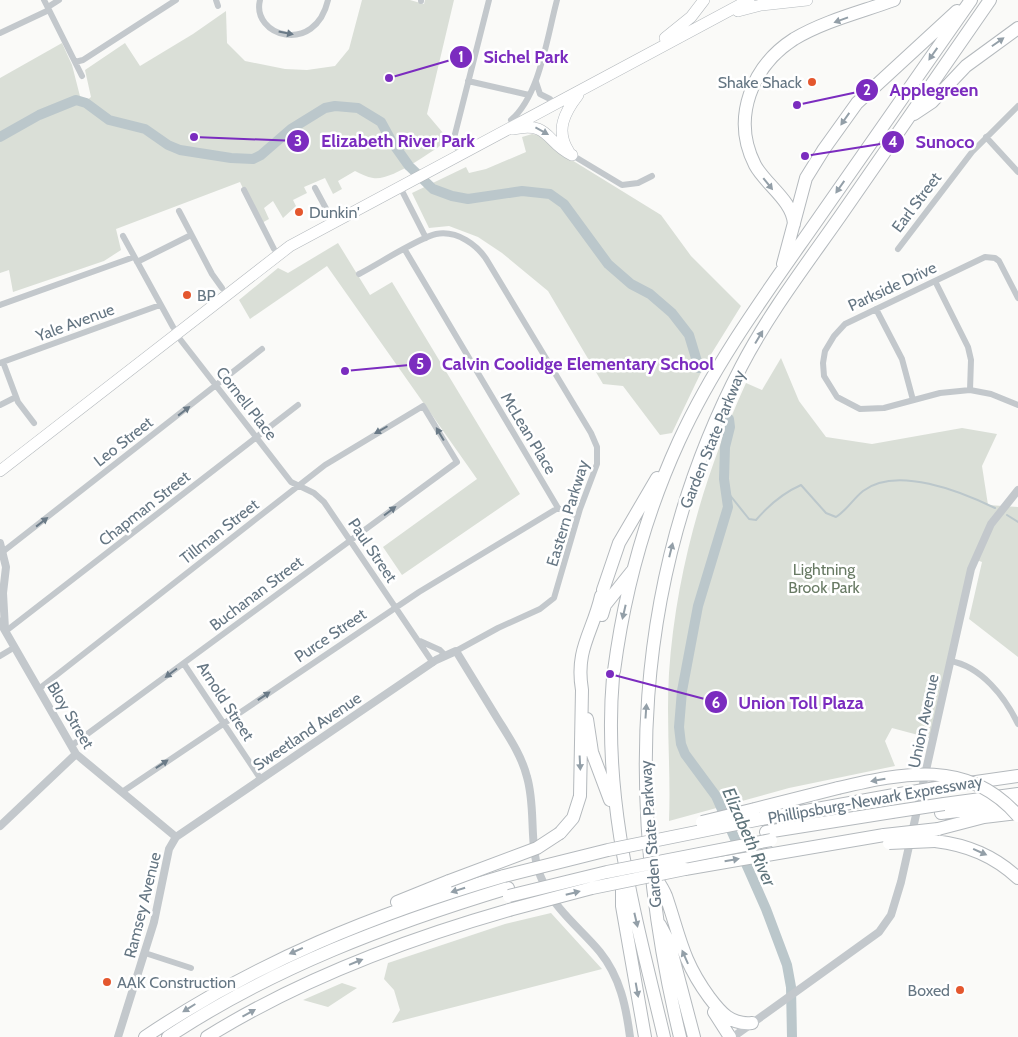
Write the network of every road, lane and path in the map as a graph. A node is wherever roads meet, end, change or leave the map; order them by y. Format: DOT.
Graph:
graph roads {
  1 [pos="44,0"];
  2 [pos="59,0"];
  3 [pos="176,0"];
  4 [pos="260,0"];
  5 [pos="328,0"];
  6 [pos="489,0"];
  7 [pos="557,0"];
  8 [pos="704,0"];
  9 [pos="735,0"];
  10 [pos="748,0"];
  11 [pos="807,0"];
  12 [pos="894,0"];
  13 [pos="970,0"];
  14 [pos="990,0"];
  15 [pos="48,9"];
  16 [pos="717,18"];
  17 [pos="1018,28"];
  18 [pos="0,33"];
  19 [pos="665,38"];
  20 [pos="75,62"];
  21 [pos="82,76"];
  22 [pos="536,80"];
  23 [pos="468,81"];
  24 [pos="581,91"];
  25 [pos="529,96"];
  26 [pos="550,99"];
  27 [pos="1018,106"];
  28 [pos="908,118"];
  29 [pos="511,120"];
  30 [pos="506,131"];
  31 [pos="986,137"];
  32 [pos="457,148"];
  33 [pos="572,155"];
  34 [pos="429,167"];
  35 [pos="1018,172"];
  36 [pos="652,176"];
  37 [pos="403,182"];
  38 [pos="315,188"];
  39 [pos="244,190"];
  40 [pos="179,211"];
  41 [pos="330,216"];
  42 [pos="792,232"];
  43 [pos="191,235"];
  44 [pos="123,236"];
  45 [pos="426,238"];
  46 [pos="274,249"];
  47 [pos="898,249"];
  48 [pos="405,250"];
  49 [pos="136,260"];
  50 [pos="782,271"];
  51 [pos="359,274"];
  52 [pos="935,281"];
  53 [pos="222,288"];
  54 [pos="1018,298"];
  55 [pos="0,304"];
  56 [pos="160,305"];
  57 [pos="876,308"];
  58 [pos="174,331"];
  59 [pos="262,349"];
  60 [pos="2,363"];
  61 [pos="216,386"];
  62 [pos="970,390"];
  63 [pos="16,397"];
  64 [pos="913,400"];
  65 [pos="0,405"];
  66 [pos="298,405"];
  67 [pos="1018,405"];
  68 [pos="423,406"];
  69 [pos="34,424"];
  70 [pos="256,437"];
  71 [pos="679,442"];
  72 [pos="0,462"];
  73 [pos="0,471"];
  74 [pos="298,486"];
  75 [pos="1018,490"];
  76 [pos="558,508"];
  77 [pos="578,516"];
  78 [pos="351,540"];
  79 [pos="0,543"];
  80 [pos="2,553"];
  81 [pos="636,566"];
  82 [pos="2,595"];
  83 [pos="396,608"];
  84 [pos="0,622"];
  85 [pos="6,631"];
  86 [pos="417,639"];
  87 [pos="15,647"];
  88 [pos="456,651"];
  89 [pos="0,656"];
  90 [pos="446,656"];
  91 [pos="950,660"];
  92 [pos="433,663"];
  93 [pos="184,664"];
  94 [pos="40,688"];
  95 [pos="582,694"];
  96 [pos="1016,717"];
  97 [pos="224,723"];
  98 [pos="1018,724"];
  99 [pos="71,746"];
  100 [pos="76,754"];
  101 [pos="1018,776"];
  102 [pos="260,778"];
  103 [pos="1018,780"];
  104 [pos="982,781"];
  105 [pos="122,792"];
  106 [pos="1018,794"];
  107 [pos="1018,804"];
  108 [pos="942,809"];
  109 [pos="758,814"];
  110 [pos="1018,815"];
  111 [pos="616,816"];
  112 [pos="1018,820"];
  113 [pos="0,826"];
  114 [pos="937,835"];
  115 [pos="176,837"];
  116 [pos="622,855"];
  117 [pos="650,868"];
  118 [pos="1018,878"];
  119 [pos="507,886"];
  120 [pos="656,916"];
  121 [pos="347,929"];
  122 [pos="145,953"];
  123 [pos="191,968"];
  124 [pos="298,968"];
  125 [pos="698,982"];
  126 [pos="752,1023"];
  127 [pos="118,1037"];
  128 [pos="145,1037"];
  129 [pos="168,1037"];
  130 [pos="183,1037"];
  131 [pos="207,1037"];
  132 [pos="630,1037"];
  133 [pos="645,1037"];
  134 [pos="664,1037"];
  135 [pos="680,1037"];
  136 [pos="694,1037"];
  137 [pos="732,1037"];
  1 -- 15 [label="street"];
  2 -- 15 [label="street"];
  3 -- 20 [label="street"];
  4 -- 5 [label="street, one-way"];
  6 -- 23 [label="street"];
  7 -- 22 [label="street"];
  8 -- 19 [label="highway"];
  9 -- 19 [label="highway"];
  10 -- 16 [label="highway"];
  11 -- 16 [label="highway"];
  12 -- 42 [label="highway, one-way"];
  13 -- 42 [label="highway, one-way"];
  13 -- 50 [label="highway, Garden State Parkway, one-way"];
  14 -- 28 [label="highway, Garden State Parkway"];
  15 -- 18 [label="street"];
  15 -- 20 [label="street"];
  16 -- 24 [label="highway"];
  28 -- 17 [label="highway, one-way"];
  19 -- 26 [label="highway"];
  20 -- 21 [label="street"];
  22 -- 25 [label="street"];
  22 -- 26 [label="street"];
  23 -- 25 [label="street"];
  23 -- 32 [label="street"];
  24 -- 30 [label="highway"];
  24 -- 33 [label="highway"];
  25 -- 29 [label="street"];
  26 -- 29 [label="highway"];
  27 -- 31 [label="street, Earl Street"];
  117 -- 28 [label="highway, Garden State Parkway, one-way"];
  29 -- 32 [label="highway"];
  30 -- 33 [label="highway, one-way"];
  30 -- 34 [label="highway"];
  31 -- 35 [label="street"];
  31 -- 47 [label="street, Earl Street"];
  32 -- 34 [label="highway"];
  33 -- 36 [label="street"];
  34 -- 37 [label="highway"];
  37 -- 41 [label="highway"];
  37 -- 45 [label="street"];
  37 -- 58 [label="highway"];
  38 -- 41 [label="street"];
  39 -- 46 [label="street"];
  40 -- 43 [label="street"];
  41 -- 46 [label="highway"];
  42 -- 50 [label="highway"];
  43 -- 49 [label="street"];
  43 -- 53 [label="street"];
  44 -- 49 [label="street, Cornell Place"];
  45 -- 48 [label="street, Eastern Parkway"];
  45 -- 77 [label="street, Eastern Parkway"];
  46 -- 53 [label="highway"];
  48 -- 51 [label="street, Eastern Parkway"];
  48 -- 76 [label="street, McLean Place"];
  49 -- 55 [label="street"];
  49 -- 56 [label="street, Cornell Place"];
  50 -- 71 [label="highway, Garden State Parkway"];
  52 -- 54 [label="street, Parkside Drive"];
  52 -- 57 [label="street, Parkside Drive"];
  52 -- 62 [label="street"];
  53 -- 58 [label="highway"];
  56 -- 58 [label="street, Cornell Place"];
  56 -- 60 [label="street, Yale Avenue"];
  57 -- 64 [label="street"];
  57 -- 64 [label="street, Parkside Drive"];
  58 -- 61 [label="street, Cornell Place"];
  58 -- 72 [label="highway"];
  58 -- 73 [label="highway"];
  59 -- 61 [label="street, Leo Street"];
  60 -- 63 [label="street"];
  61 -- 70 [label="street, Cornell Place"];
  80 -- 61 [label="street, Leo Street, one-way"];
  62 -- 64 [label="street, Parkside Drive"];
  62 -- 67 [label="street, Parkside Drive"];
  63 -- 65 [label="street"];
  63 -- 69 [label="street"];
  66 -- 70 [label="street, Chapman Street"];
  68 -- 74 [label="street, Tillman Street, one-way"];
  78 -- 68 [label="street, Buchanan Street, one-way"];
  70 -- 74 [label="street, Cornell Place"];
  70 -- 85 [label="street, Chapman Street"];
  71 -- 81 [label="highway, Garden State Parkway"];
  71 -- 95 [label="highway"];
  74 -- 78 [label="street, Paul Street"];
  74 -- 94 [label="street, Tillman Street"];
  75 -- 91 [label="street, Union Avenue"];
  76 -- 77 [label="street"];
  76 -- 83 [label="street, Purce Street"];
  77 -- 88 [label="street, Eastern Parkway"];
  78 -- 83 [label="street, Paul Street"];
  78 -- 93 [label="street, Buchanan Street"];
  79 -- 80 [label="street, Bloy Street"];
  80 -- 82 [label="street, Bloy Street"];
  81 -- 95 [label="highway"];
  81 -- 111 [label="highway, Garden State Parkway, one-way"];
  82 -- 85 [label="street, Bloy Street"];
  83 -- 86 [label="street, Paul Street"];
  97 -- 83 [label="street, Purce Street, one-way"];
  84 -- 85 [label="street, Bloy Street"];
  85 -- 87 [label="street, Bloy Street"];
  86 -- 90 [label="street"];
  86 -- 92 [label="street, Paul Street"];
  87 -- 89 [label="street"];
  87 -- 94 [label="street, Bloy Street"];
  88 -- 90 [label="street, Sweetland Avenue"];
  88 -- 132 [label="street"];
  90 -- 92 [label="street, Sweetland Avenue"];
  91 -- 96 [label="street"];
  91 -- 126 [label="street, Union Avenue"];
  92 -- 102 [label="street, Sweetland Avenue"];
  93 -- 97 [label="street, Arnold Street"];
  93 -- 99 [label="street, Buchanan Street, one-way"];
  94 -- 99 [label="street, Bloy Street"];
  95 -- 111 [label="highway"];
  95 -- 121 [label="highway, one-way, bridge"];
  96 -- 98 [label="street"];
  97 -- 102 [label="street, Arnold Street"];
  105 -- 97 [label="street, Purce Street, one-way"];
  99 -- 100 [label="street, Bloy Street"];
  100 -- 105 [label="street, Bloy Street"];
  100 -- 113 [label="street"];
  101 -- 104 [label="highway, Phillipsburg-Newark Expressway"];
  102 -- 115 [label="street, Sweetland Avenue"];
  103 -- 104 [label="highway"];
  104 -- 109 [label="highway, Phillipsburg-Newark Expressway, bridge"];
  105 -- 115 [label="street, Bloy Street"];
  106 -- 108 [label="highway, Phillipsburg-Newark Expressway"];
  107 -- 108 [label="highway, Phillipsburg-Newark Expressway"];
  108 -- 119 [label="highway, Phillipsburg-Newark Expressway, bridge"];
  110 -- 109 [label="highway, one-way, bridge"];
  109 -- 119 [label="highway, Phillipsburg-Newark Expressway, bridge"];
  110 -- 114 [label="highway"];
  111 -- 116 [label="highway, Garden State Parkway"];
  112 -- 114 [label="highway"];
  114 -- 118 [label="highway, one-way"];
  131 -- 114 [label="highway, one-way, bridge"];
  115 -- 122 [label="street, Ramsey Avenue"];
  116 -- 133 [label="highway, one-way"];
  116 -- 134 [label="highway, Garden State Parkway, one-way"];
  117 -- 120 [label="highway, Garden State Parkway"];
  125 -- 117 [label="highway, one-way"];
  119 -- 121 [label="highway, Phillipsburg-Newark Expressway, one-way"];
  119 -- 124 [label="highway, Phillipsburg-Newark Expressway"];
  119 -- 124 [label="highway, Phillipsburg-Newark Expressway"];
  120 -- 135 [label="highway, Garden State Parkway"];
  120 -- 136 [label="highway"];
  121 -- 128 [label="highway, Phillipsburg-Newark Expressway, one-way"];
  122 -- 123 [label="street"];
  122 -- 127 [label="street, Ramsey Avenue"];
  124 -- 129 [label="highway, Phillipsburg-Newark Expressway"];
  124 -- 130 [label="highway, Phillipsburg-Newark Expressway"];
  125 -- 126 [label="highway"];
  125 -- 137 [label="highway"];
  126 -- 137 [label="street, Union Avenue"];
}
